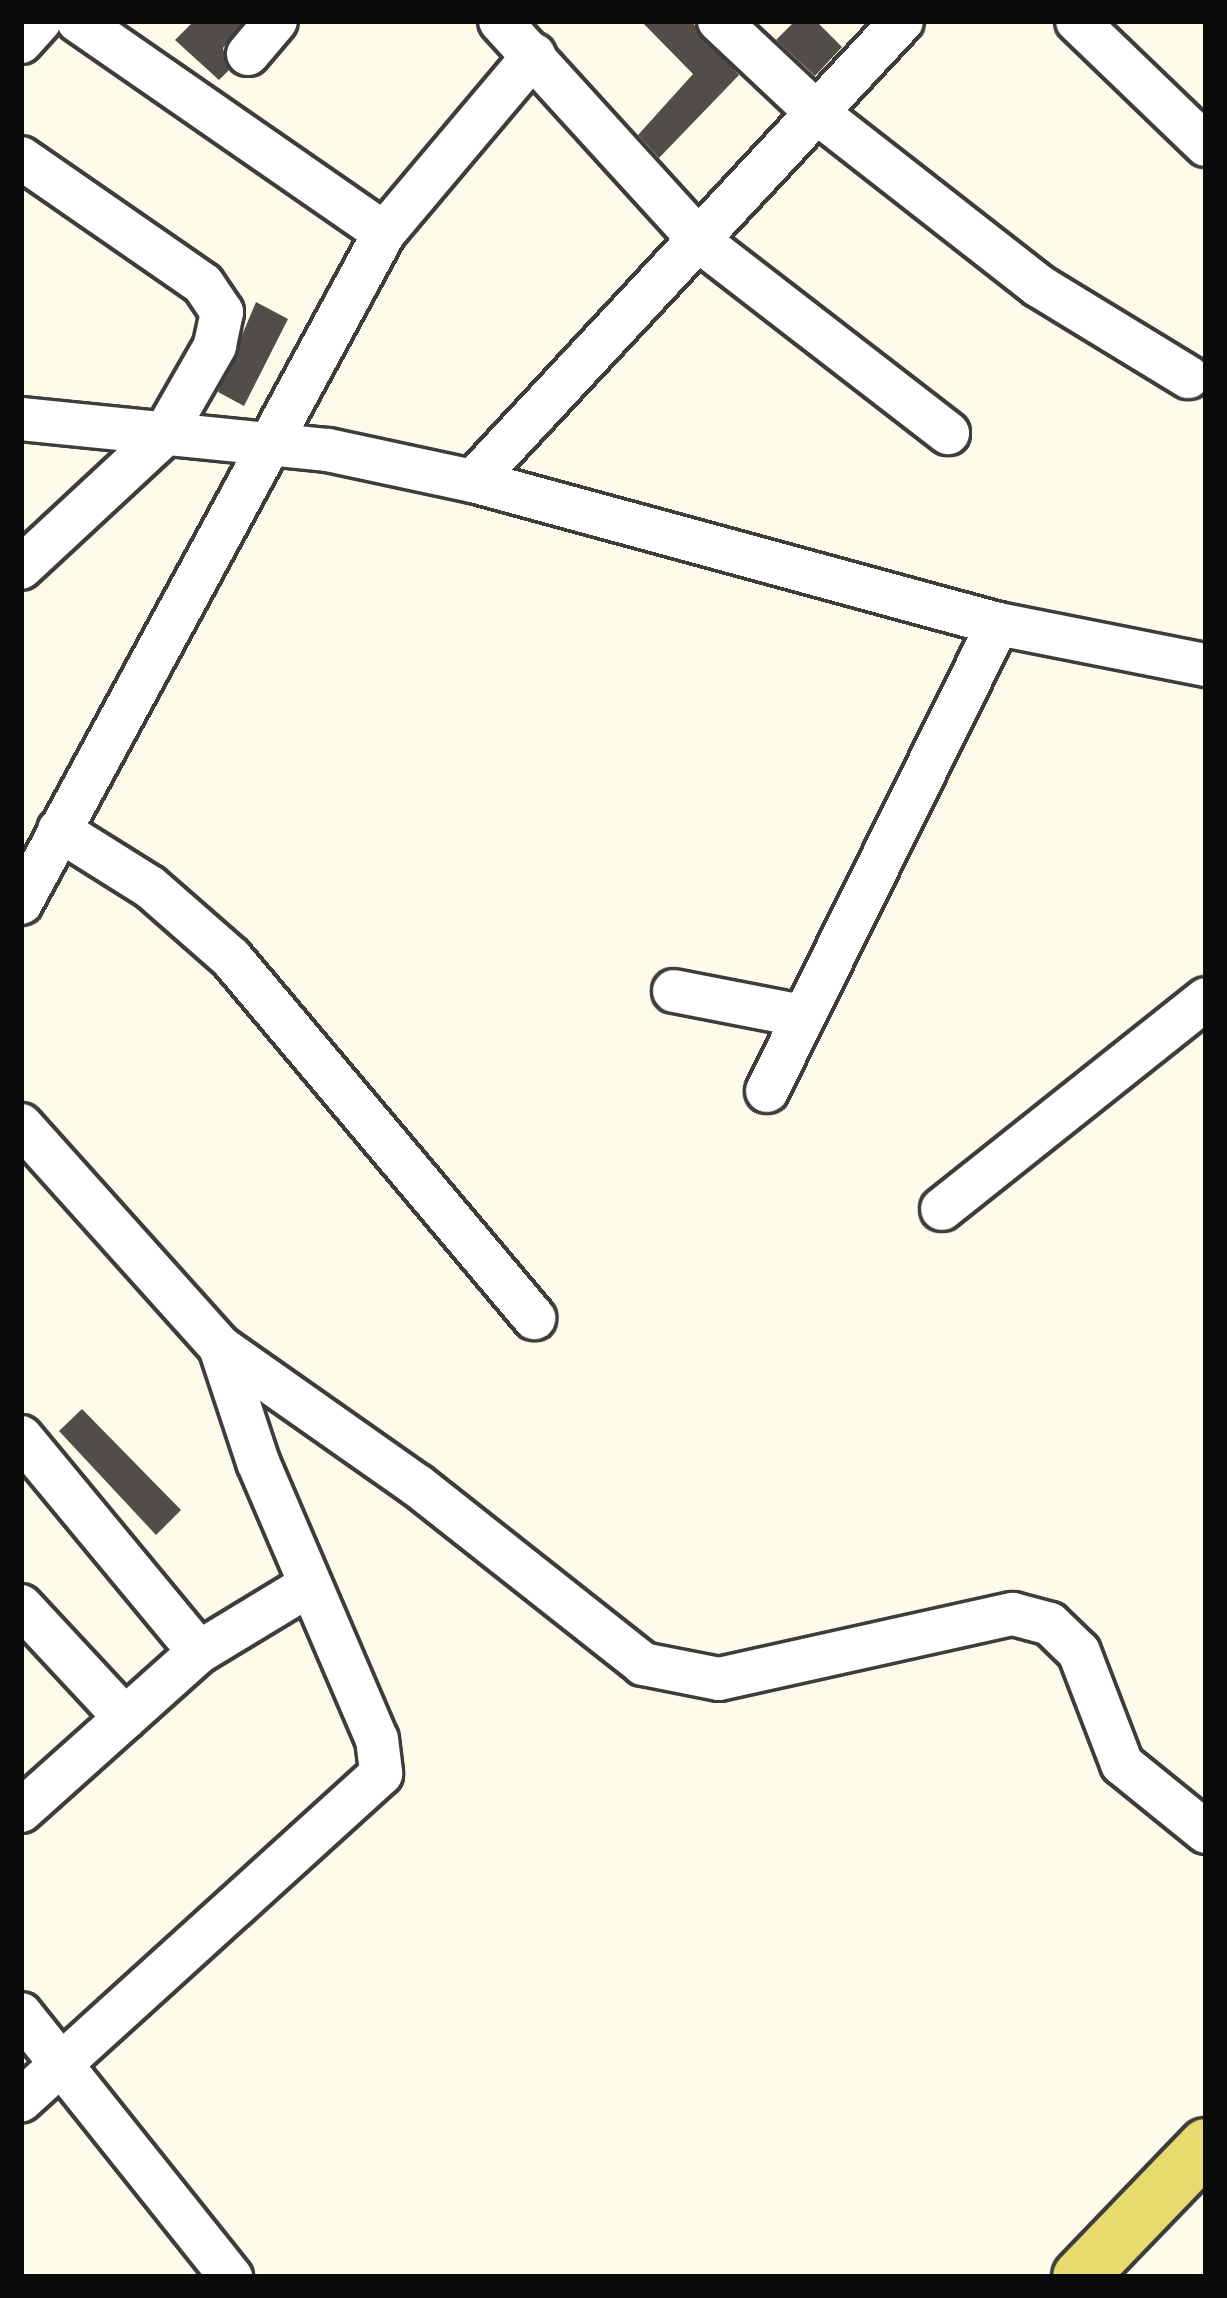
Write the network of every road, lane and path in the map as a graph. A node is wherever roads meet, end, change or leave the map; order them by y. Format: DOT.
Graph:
graph roads {
  1 [pos="40,21"];
  2 [pos="78,21"];
  3 [pos="276,21"];
  4 [pos="500,21"];
  5 [pos="719,21"];
  6 [pos="902,21"];
  7 [pos="1077,21"];
  8 [pos="21,42"];
  9 [pos="248,54"];
  10 [pos="534,55"];
  11 [pos="815,111"];
  12 [pos="1206,145"];
  13 [pos="21,158"];
  14 [pos="384,233"];
  15 [pos="702,243"];
  16 [pos="1188,377"];
  17 [pos="21,418"];
  18 [pos="947,433"];
  19 [pos="164,436"];
  20 [pos="265,443"];
  21 [pos="473,481"];
  22 [pos="21,568"];
  23 [pos="998,624"];
  24 [pos="1206,665"];
  25 [pos="58,830"];
  26 [pos="21,903"];
  27 [pos="674,991"];
  28 [pos="1206,999"];
  29 [pos="803,1016"];
  30 [pos="766,1091"];
  31 [pos="21,1125"];
  32 [pos="942,1209"];
  33 [pos="534,1318"];
  34 [pos="220,1347"];
  35 [pos="21,1437"];
  36 [pos="308,1586"];
  37 [pos="21,1606"];
  38 [pos="200,1652"];
  39 [pos="125,1718"];
  40 [pos="21,1811"];
  41 [pos="1206,1832"];
  42 [pos="21,2014"];
  43 [pos="60,2060"];
  44 [pos="21,2101"];
  45 [pos="1206,2146"];
  46 [pos="231,2277"];
  47 [pos="1080,2277"];
  1 -- 8 [label="street"];
  2 -- 14 [label="street"];
  3 -- 9 [label="street"];
  4 -- 10 [label="street"];
  5 -- 11 [label="street"];
  6 -- 11 [label="street"];
  7 -- 12 [label="street"];
  10 -- 14 [label="street"];
  10 -- 15 [label="street"];
  11 -- 15 [label="street"];
  11 -- 16 [label="street"];
  13 -- 19 [label="street"];
  14 -- 20 [label="street"];
  15 -- 18 [label="street"];
  15 -- 21 [label="street"];
  17 -- 19 [label="street"];
  19 -- 20 [label="street"];
  19 -- 22 [label="street"];
  20 -- 21 [label="street"];
  20 -- 25 [label="street"];
  21 -- 23 [label="street"];
  23 -- 24 [label="street"];
  23 -- 29 [label="street"];
  25 -- 26 [label="street"];
  25 -- 33 [label="street"];
  27 -- 29 [label="street"];
  28 -- 32 [label="street"];
  29 -- 30 [label="street"];
  31 -- 34 [label="street"];
  34 -- 36 [label="street"];
  34 -- 41 [label="street"];
  35 -- 38 [label="street"];
  36 -- 38 [label="street"];
  36 -- 43 [label="street"];
  37 -- 39 [label="street"];
  38 -- 39 [label="street"];
  39 -- 40 [label="street"];
  42 -- 43 [label="street"];
  43 -- 44 [label="street"];
  43 -- 46 [label="street"];
  45 -- 47 [label="main road"];
}
